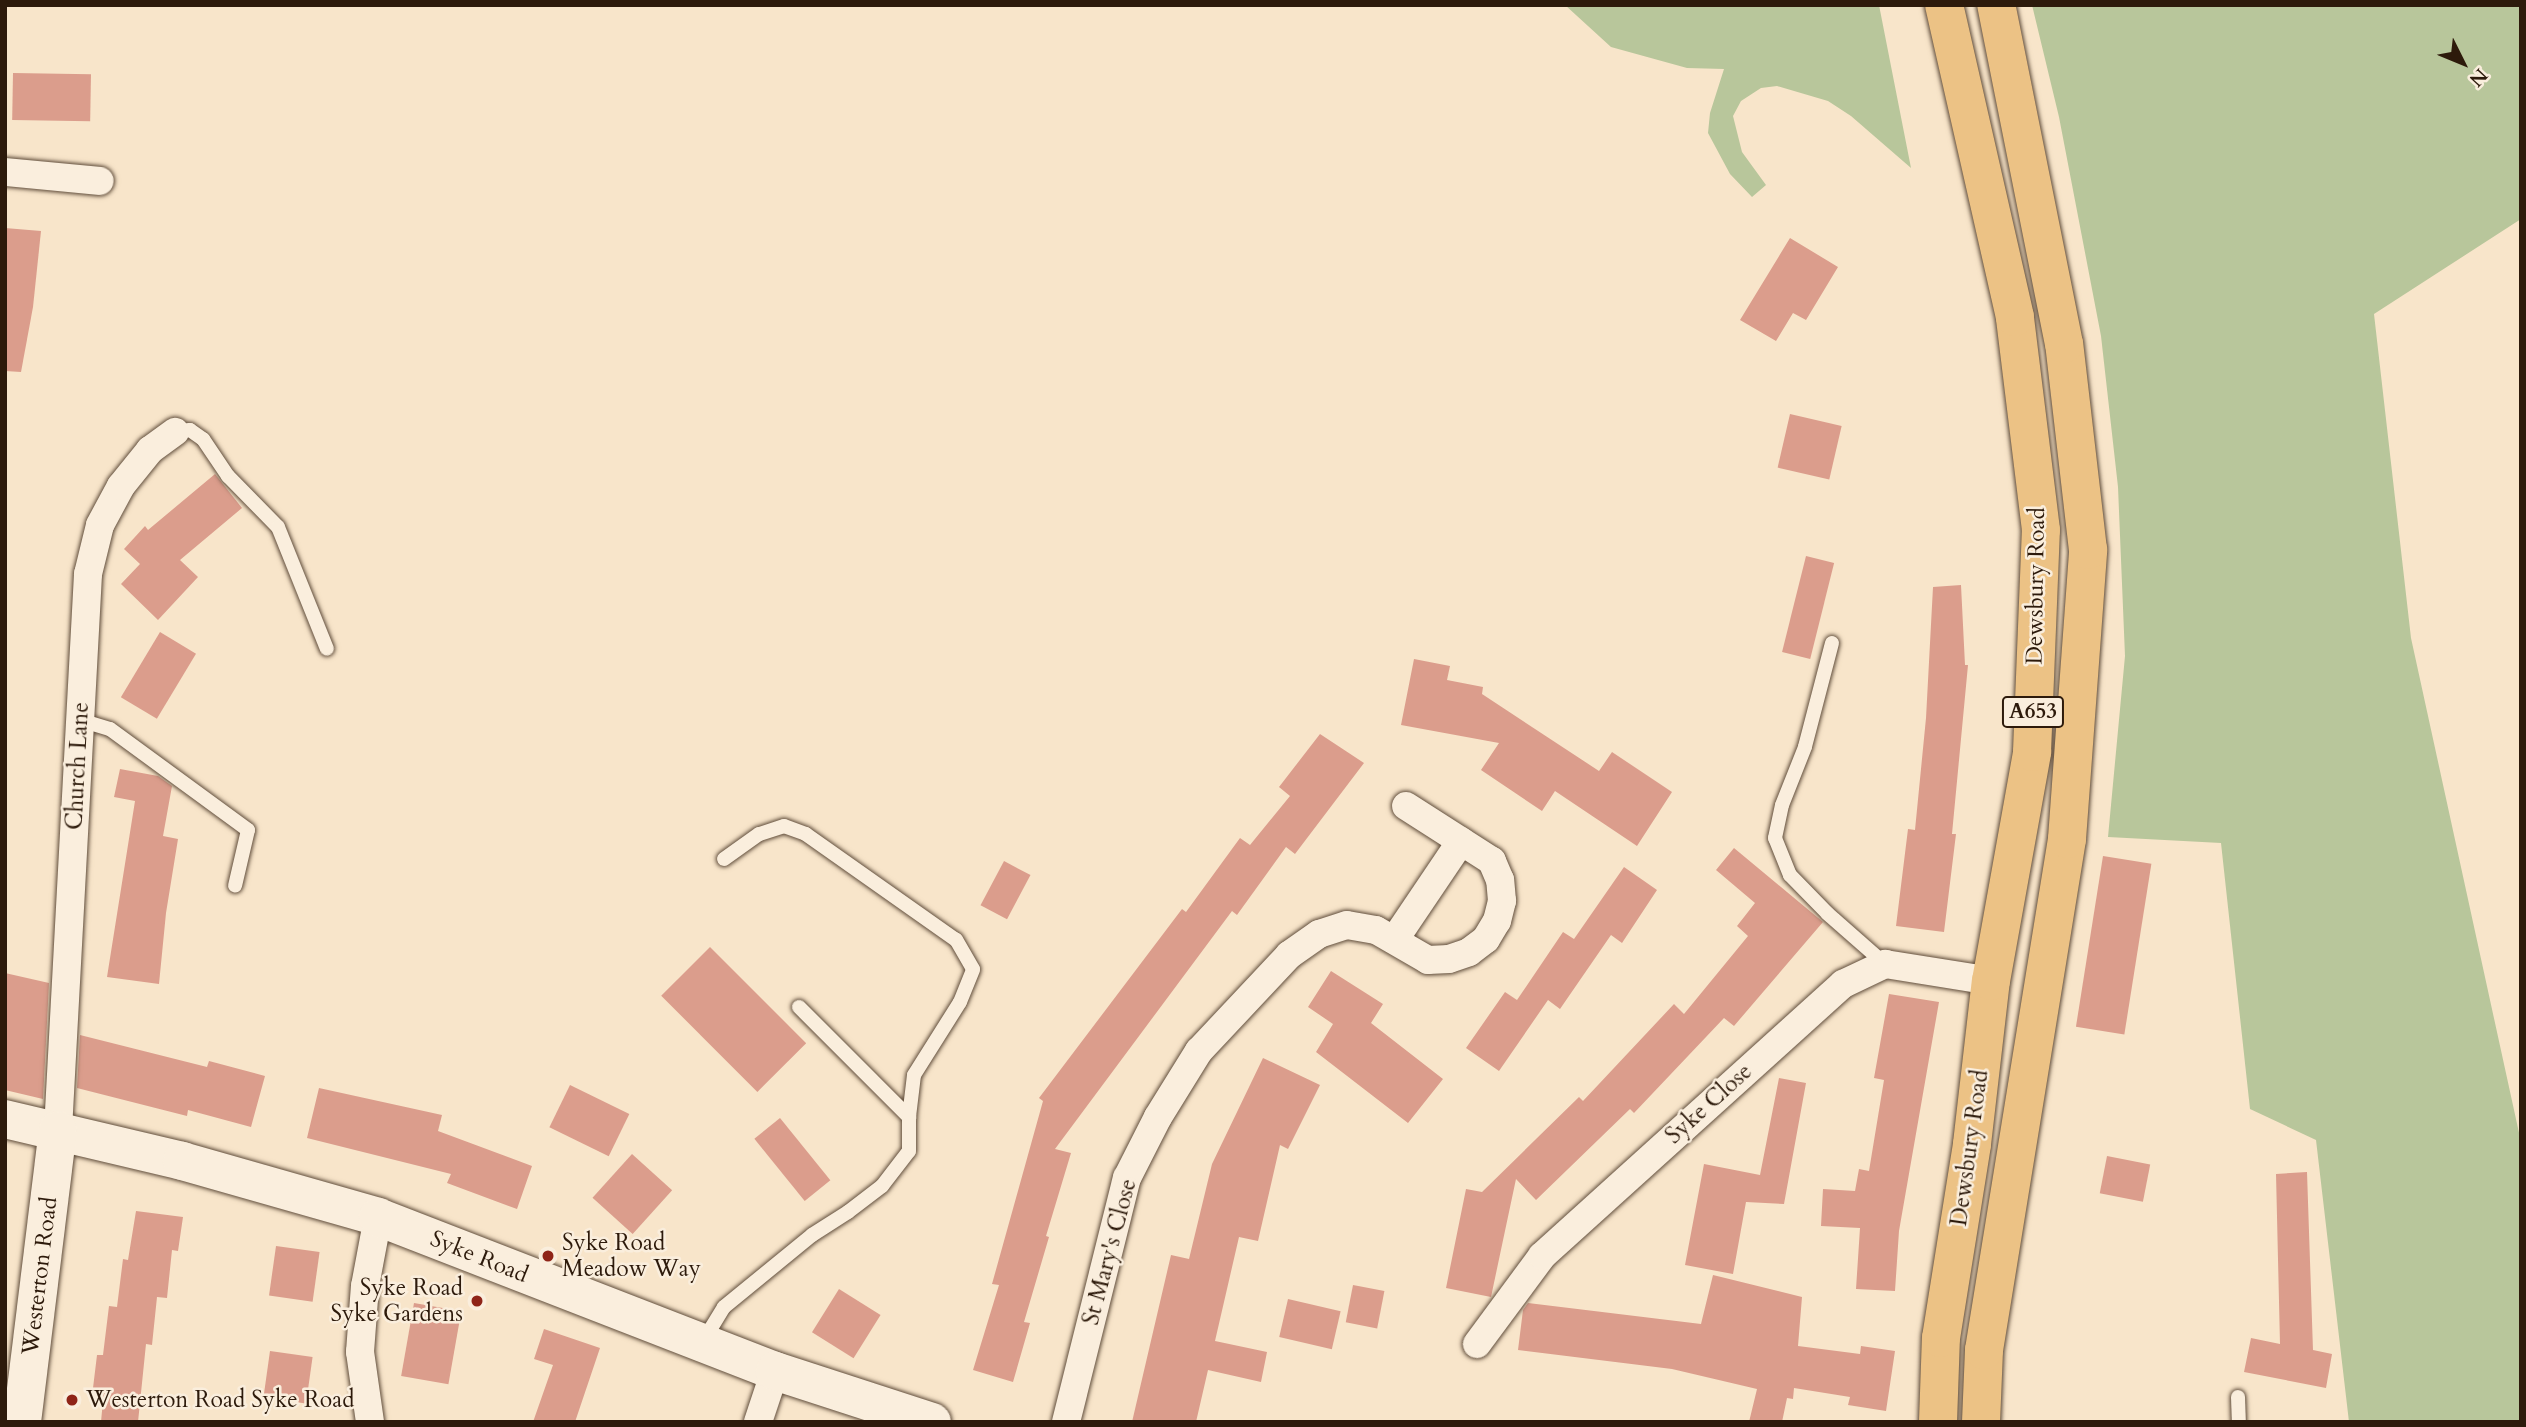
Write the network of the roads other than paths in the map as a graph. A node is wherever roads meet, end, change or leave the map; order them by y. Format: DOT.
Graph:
graph roads {
  1 [pos="1944,5"];
  2 [pos="1996,5"];
  3 [pos="5,172"];
  4 [pos="100,181"];
  5 [pos="175,432"];
  6 [pos="1832,643"];
  7 [pos="327,649"];
  8 [pos="80,720"];
  9 [pos="1406,806"];
  10 [pos="1461,841"];
  11 [pos="724,859"];
  12 [pos="235,886"];
  13 [pos="1395,939"];
  14 [pos="1885,964"];
  15 [pos="1991,981"];
  16 [pos="799,1007"];
  17 [pos="909,1117"];
  18 [pos="5,1119"];
  19 [pos="58,1130"];
  20 [pos="378,1217"];
  21 [pos="702,1344"];
  22 [pos="1477,1344"];
  23 [pos="775,1371"];
  24 [pos="2238,1397"];
  25 [pos="22,1422"];
  26 [pos="370,1422"];
  27 [pos="758,1422"];
  28 [pos="932,1422"];
  29 [pos="1066,1422"];
  30 [pos="1938,1422"];
  31 [pos="1981,1422"];
  32 [pos="2239,1422"];
  1 -- 15 [label="main road, Dewsbury Road / A653"];
  2 -- 31 [label="main road, Dewsbury Road / A653"];
  3 -- 4 [label="street"];
  5 -- 7 [label="lane"];
  5 -- 8 [label="street, Church Lane"];
  6 -- 14 [label="lane"];
  8 -- 12 [label="lane"];
  8 -- 19 [label="street, Church Lane"];
  9 -- 10 [label="street, St Mary's Close"];
  10 -- 13 [label="street"];
  10 -- 13 [label="street, St Mary's Close"];
  11 -- 17 [label="lane"];
  13 -- 29 [label="street, St Mary's Close"];
  14 -- 15 [label="street"];
  14 -- 22 [label="street, Syke Close"];
  15 -- 30 [label="main road, Dewsbury Road / A653"];
  16 -- 17 [label="lane"];
  17 -- 21 [label="lane"];
  18 -- 19 [label="street, Syke Road"];
  19 -- 20 [label="street, Syke Road"];
  19 -- 25 [label="street, Westerton Road"];
  20 -- 21 [label="street, Syke Road"];
  20 -- 26 [label="street"];
  21 -- 23 [label="street, Syke Road"];
  23 -- 27 [label="street"];
  23 -- 28 [label="street, Syke Road"];
  24 -- 32 [label="lane"];
}
